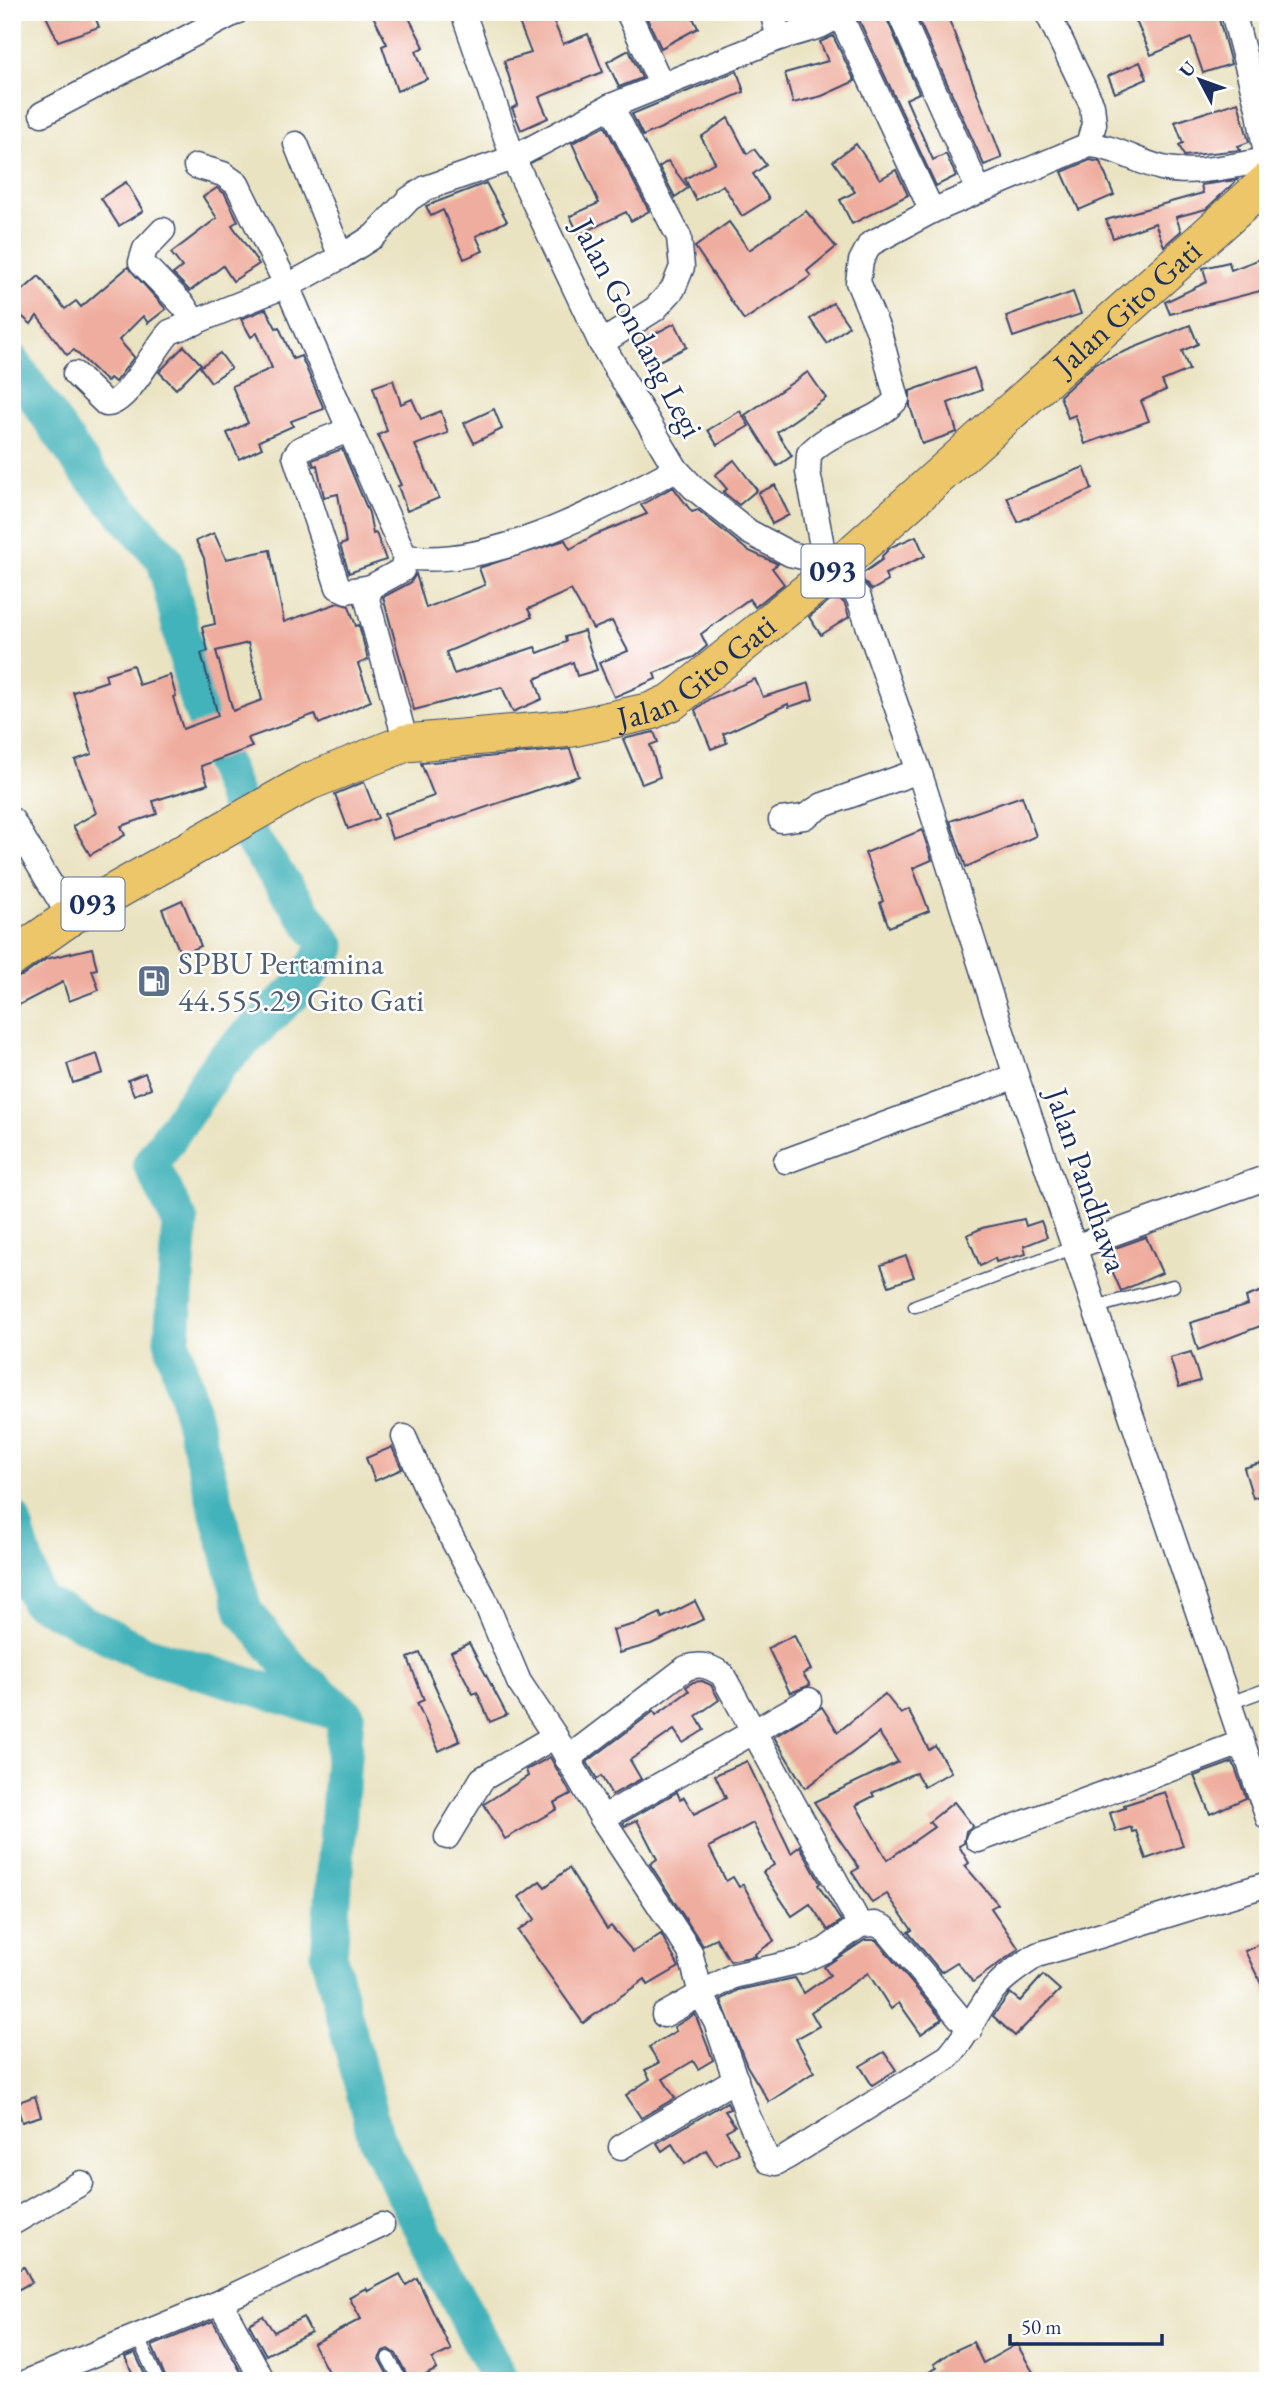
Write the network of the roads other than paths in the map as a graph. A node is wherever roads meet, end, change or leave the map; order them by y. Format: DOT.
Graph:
graph roads {
  1 [pos="236,12"];
  2 [pos="463,12"];
  3 [pos="628,12"];
  4 [pos="772,12"];
  5 [pos="899,12"];
  6 [pos="1047,12"];
  7 [pos="1233,12"];
  8 [pos="843,14"];
  9 [pos="779,38"];
  10 [pos="662,86"];
  11 [pos="611,106"];
  12 [pos="42,114"];
  13 [pos="296,144"];
  14 [pos="1088,145"];
  15 [pos="513,158"];
  16 [pos="197,166"];
  17 [pos="1267,170"];
  18 [pos="976,184"];
  19 [pos="932,211"];
  20 [pos="163,230"];
  21 [pos="341,257"];
  22 [pos="287,286"];
  23 [pos="195,323"];
  24 [pos="601,343"];
  25 [pos="75,374"];
  26 [pos="349,429"];
  27 [pos="676,469"];
  28 [pos="405,557"];
  29 [pos="830,565"];
  30 [pos="371,587"];
  31 [pos="406,743"];
  32 [pos="919,771"];
  33 [pos="12,820"];
  34 [pos="781,820"];
  35 [pos="70,917"];
  36 [pos="12,958"];
  37 [pos="1016,1076"];
  38 [pos="786,1161"];
  39 [pos="1268,1177"];
  40 [pos="1075,1247"];
  41 [pos="1173,1286"];
  42 [pos="915,1306"];
  43 [pos="1096,1307"];
  44 [pos="404,1437"];
  45 [pos="1268,1689"];
  46 [pos="809,1700"];
  47 [pos="1227,1704"];
  48 [pos="754,1730"];
  49 [pos="555,1736"];
  50 [pos="1241,1743"];
  51 [pos="568,1759"];
  52 [pos="602,1818"];
  53 [pos="1268,1818"];
  54 [pos="447,1838"];
  55 [pos="978,1840"];
  56 [pos="1268,1884"];
  57 [pos="860,1925"];
  58 [pos="701,1994"];
  59 [pos="664,2015"];
  60 [pos="970,2030"];
  61 [pos="736,2079"];
  62 [pos="621,2147"];
  63 [pos="81,2183"];
  64 [pos="12,2223"];
  65 [pos="382,2225"];
  66 [pos="220,2302"];
  67 [pos="137,2336"];
  68 [pos="388,2358"];
  69 [pos="29,2381"];
  70 [pos="158,2381"];
  71 [pos="263,2381"];
  72 [pos="401,2381"];
  1 -- 12 [label="street"];
  2 -- 15 [label="street, Jalan Gondang Legi"];
  3 -- 10 [label="street"];
  4 -- 9 [label="street"];
  5 -- 18 [label="street"];
  6 -- 14 [label="street"];
  7 -- 17 [label="street"];
  8 -- 9 [label="street"];
  8 -- 19 [label="street"];
  9 -- 10 [label="street"];
  10 -- 11 [label="street"];
  11 -- 15 [label="street"];
  11 -- 24 [label="street"];
  13 -- 21 [label="street"];
  14 -- 17 [label="street"];
  14 -- 18 [label="street"];
  15 -- 21 [label="street"];
  15 -- 24 [label="street, Jalan Gondang Legi"];
  16 -- 22 [label="street"];
  17 -- 29 [label="main road, Jalan Gito Gati / 093"];
  18 -- 19 [label="street"];
  19 -- 29 [label="street"];
  20 -- 23 [label="street"];
  21 -- 22 [label="street"];
  22 -- 23 [label="street"];
  22 -- 26 [label="street"];
  23 -- 25 [label="street"];
  24 -- 27 [label="street, Jalan Gondang Legi"];
  26 -- 28 [label="street"];
  26 -- 30 [label="street"];
  27 -- 28 [label="street"];
  27 -- 29 [label="street, Jalan Gondang Legi"];
  28 -- 30 [label="street"];
  29 -- 31 [label="main road, Jalan Gito Gati / 093"];
  29 -- 32 [label="street, Jalan Pandhawa"];
  30 -- 31 [label="street"];
  31 -- 35 [label="main road, Jalan Gito Gati / 093"];
  32 -- 34 [label="street"];
  32 -- 37 [label="street, Jalan Pandhawa"];
  33 -- 35 [label="street"];
  35 -- 36 [label="main road, Jalan Gito Gati / 093"];
  37 -- 38 [label="street"];
  37 -- 40 [label="street, Jalan Pandhawa"];
  39 -- 40 [label="street"];
  40 -- 42 [label="lane"];
  40 -- 43 [label="street, Jalan Pandhawa"];
  41 -- 43 [label="lane"];
  43 -- 47 [label="street, Jalan Pandhawa"];
  44 -- 49 [label="street"];
  45 -- 47 [label="lane"];
  46 -- 48 [label="street"];
  47 -- 50 [label="street, Jalan Pandhawa"];
  48 -- 51 [label="street"];
  48 -- 52 [label="street"];
  48 -- 57 [label="street"];
  49 -- 51 [label="street"];
  49 -- 54 [label="street"];
  50 -- 53 [label="street, Jalan Pandhawa"];
  50 -- 55 [label="street"];
  51 -- 52 [label="street"];
  52 -- 58 [label="street"];
  56 -- 60 [label="street"];
  57 -- 58 [label="street"];
  57 -- 60 [label="street"];
  58 -- 59 [label="street"];
  58 -- 61 [label="street"];
  60 -- 61 [label="street"];
  61 -- 62 [label="street"];
  63 -- 64 [label="street"];
  65 -- 66 [label="street"];
  66 -- 67 [label="street"];
  66 -- 71 [label="street"];
  67 -- 69 [label="street"];
  67 -- 70 [label="lane"];
  68 -- 72 [label="lane"];
}
